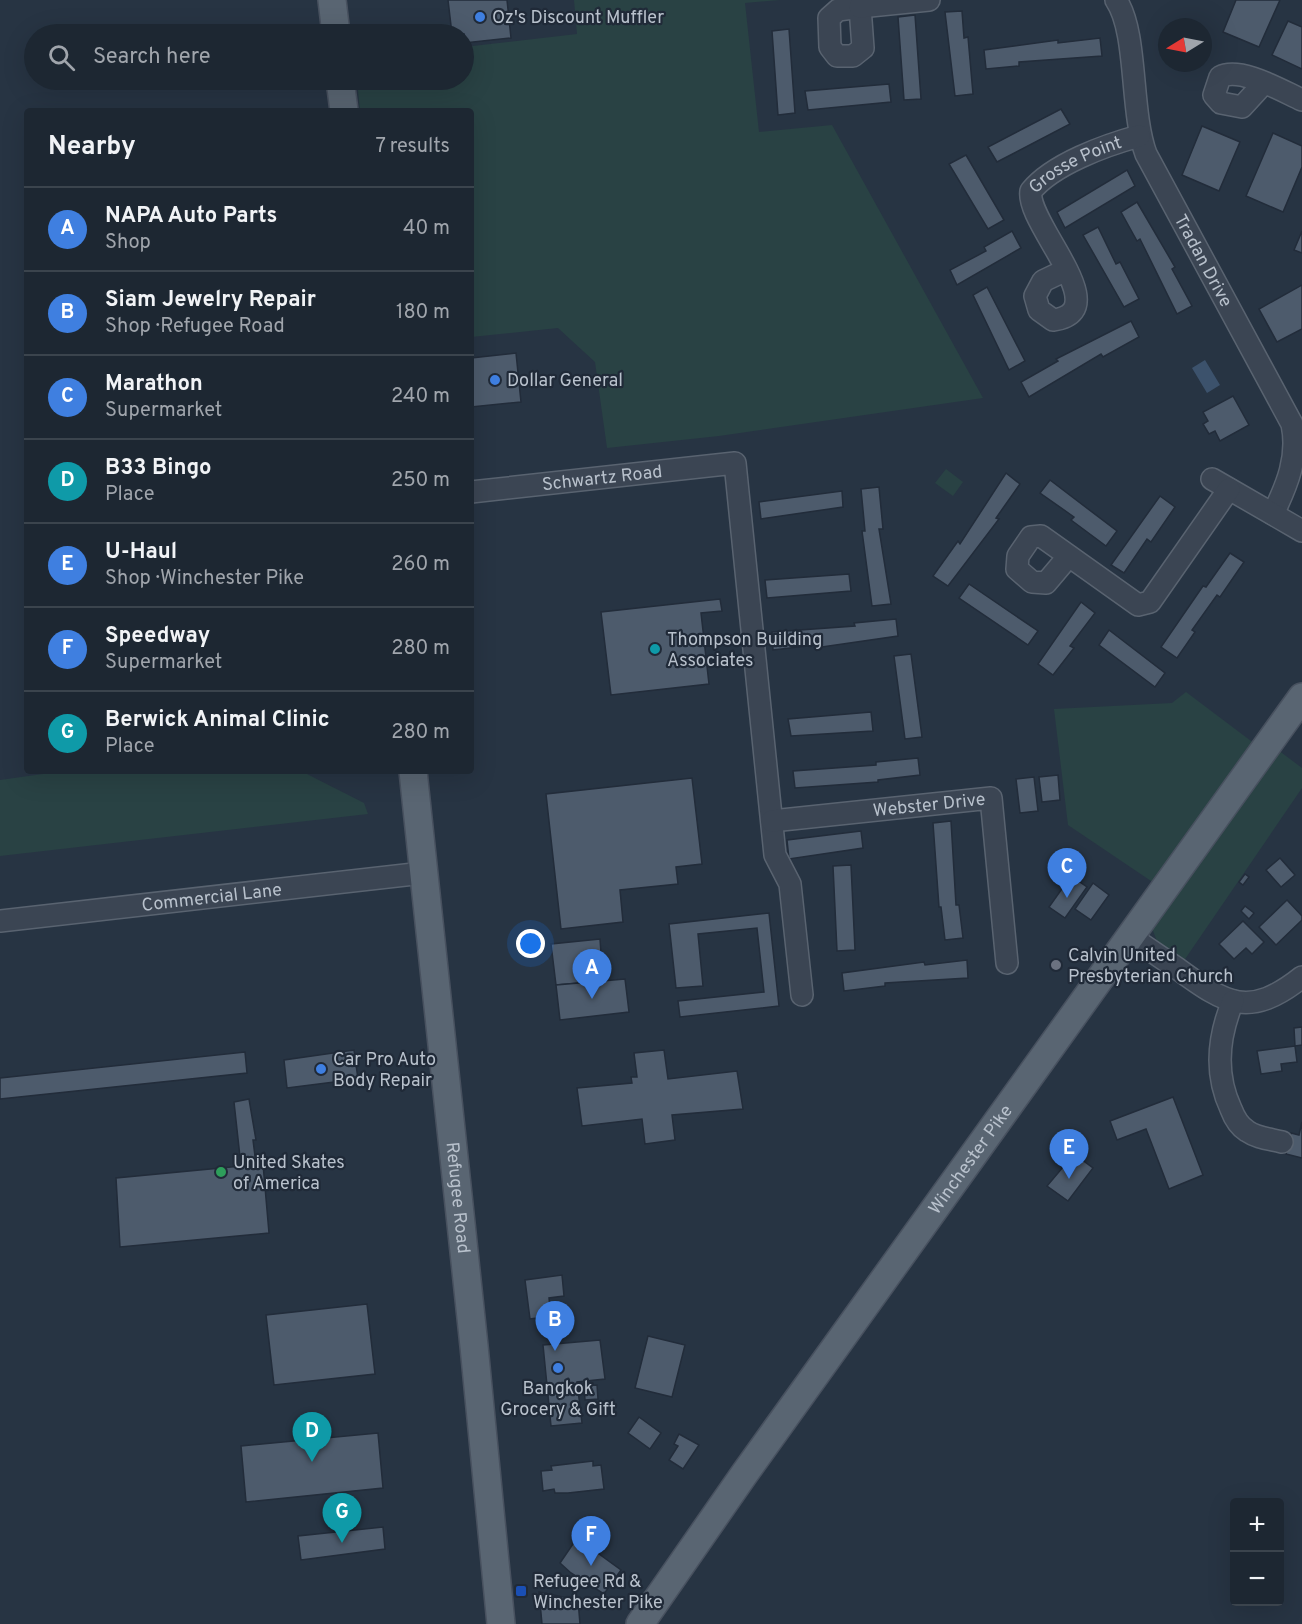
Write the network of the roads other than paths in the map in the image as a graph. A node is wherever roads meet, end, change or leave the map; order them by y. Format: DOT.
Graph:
graph roads {
  1 [pos="332,0"];
  2 [pos="929,0"];
  3 [pos="1116,0"];
  4 [pos="860,7"];
  5 [pos="335,24"];
  6 [pos="1264,83"];
  7 [pos="341,90"];
  8 [pos="1302,100"];
  9 [pos="344,108"];
  10 [pos="1139,136"];
  11 [pos="1066,270"];
  12 [pos="474,492"];
  13 [pos="1273,514"];
  14 [pos="1302,531"];
  15 [pos="1068,557"];
  16 [pos="1302,697"];
  17 [pos="413,774"];
  18 [pos="772,821"];
  19 [pos="423,873"];
  20 [pos="0,921"];
  21 [pos="1131,937"];
  22 [pos="1007,963"];
  23 [pos="1302,977"];
  24 [pos="802,995"];
  25 [pos="1233,1001"];
  26 [pos="1282,1142"];
  27 [pos="501,1624"];
  28 [pos="640,1624"];
  1 -- 5 [label="main road"];
  2 -- 4 [label="street"];
  3 -- 10 [label="street, Tradan Drive"];
  6 -- 8 [label="street"];
  7 -- 9 [label="main road"];
  10 -- 11 [label="street, Grosse Point"];
  10 -- 13 [label="street, Tradan Drive"];
  12 -- 18 [label="street, Schwartz Road"];
  13 -- 14 [label="street"];
  13 -- 15 [label="street"];
  16 -- 21 [label="main road, Winchester Pike"];
  17 -- 19 [label="main road, Refugee Road"];
  18 -- 22 [label="street, Webster Drive"];
  18 -- 24 [label="street"];
  19 -- 20 [label="street, Commercial Lane"];
  19 -- 27 [label="main road, Refugee Road"];
  21 -- 25 [label="street"];
  21 -- 28 [label="main road, Winchester Pike"];
  23 -- 25 [label="street"];
  25 -- 26 [label="street"];
}
